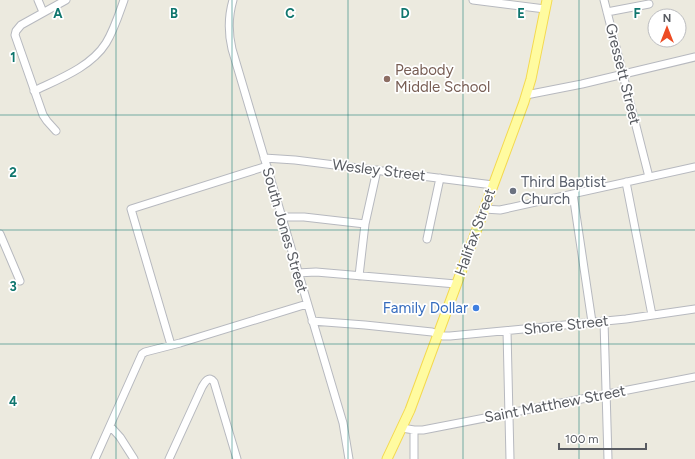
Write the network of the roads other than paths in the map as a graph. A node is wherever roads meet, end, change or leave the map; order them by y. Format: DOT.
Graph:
graph roads {
  1 [pos="38,0"];
  2 [pos="66,0"];
  3 [pos="124,0"];
  4 [pos="233,0"];
  5 [pos="473,0"];
  6 [pos="604,0"];
  7 [pos="546,4"];
  8 [pos="649,4"];
  9 [pos="43,12"];
  10 [pos="607,12"];
  11 [pos="695,57"];
  12 [pos="623,74"];
  13 [pos="34,91"];
  14 [pos="526,95"];
  15 [pos="56,131"];
  16 [pos="264,158"];
  17 [pos="267,166"];
  18 [pos="695,167"];
  19 [pos="378,170"];
  20 [pos="649,177"];
  21 [pos="440,178"];
  22 [pos="626,182"];
  23 [pos="493,185"];
  24 [pos="573,194"];
  25 [pos="484,209"];
  26 [pos="281,216"];
  27 [pos="365,224"];
  28 [pos="0,234"];
  29 [pos="427,239"];
  30 [pos="297,273"];
  31 [pos="359,276"];
  32 [pos="20,281"];
  33 [pos="456,284"];
  34 [pos="307,304"];
  35 [pos="695,309"];
  36 [pos="652,315"];
  37 [pos="312,321"];
  38 [pos="604,321"];
  39 [pos="592,322"];
  40 [pos="507,331"];
  41 [pos="437,334"];
  42 [pos="171,345"];
  43 [pos="695,377"];
  44 [pos="606,394"];
  45 [pos="509,413"];
  46 [pos="110,426"];
  47 [pos="402,428"];
  48 [pos="414,430"];
  49 [pos="95,459"];
  50 [pos="134,459"];
  51 [pos="169,459"];
  52 [pos="237,459"];
  53 [pos="349,459"];
  54 [pos="387,459"];
  55 [pos="414,459"];
  56 [pos="510,459"];
  57 [pos="608,459"];
  1 -- 9 [label="street"];
  2 -- 9 [label="street"];
  3 -- 13 [label="street"];
  4 -- 16 [label="street, South Jones Street"];
  5 -- 7 [label="street"];
  6 -- 10 [label="street"];
  7 -- 14 [label="main road, Halifax Street"];
  8 -- 10 [label="street, Gressett Street"];
  9 -- 13 [label="street"];
  10 -- 12 [label="street, Gressett Street"];
  11 -- 12 [label="street"];
  12 -- 14 [label="street"];
  12 -- 20 [label="street, Gressett Street"];
  13 -- 15 [label="street"];
  14 -- 23 [label="main road, Halifax Street"];
  16 -- 17 [label="street, South Jones Street"];
  16 -- 19 [label="street, Wesley Street"];
  17 -- 26 [label="street, South Jones Street"];
  17 -- 42 [label="street"];
  18 -- 20 [label="street"];
  19 -- 21 [label="street, Wesley Street"];
  19 -- 27 [label="street"];
  20 -- 22 [label="street"];
  21 -- 23 [label="street, Wesley Street"];
  21 -- 29 [label="street"];
  22 -- 24 [label="street"];
  22 -- 36 [label="street"];
  23 -- 25 [label="main road, Halifax Street"];
  24 -- 25 [label="street"];
  24 -- 39 [label="street"];
  25 -- 33 [label="main road, Halifax Street"];
  26 -- 27 [label="street"];
  26 -- 30 [label="street, South Jones Street"];
  27 -- 31 [label="street"];
  28 -- 32 [label="street"];
  30 -- 31 [label="street"];
  30 -- 34 [label="street, South Jones Street"];
  31 -- 33 [label="street"];
  33 -- 41 [label="main road, Halifax Street"];
  34 -- 37 [label="street, South Jones Street"];
  34 -- 42 [label="street"];
  35 -- 36 [label="street, Shore Street"];
  36 -- 38 [label="street, Shore Street"];
  37 -- 41 [label="street, Shore Street"];
  37 -- 53 [label="street, South Jones Street"];
  38 -- 39 [label="street, Shore Street"];
  38 -- 44 [label="street"];
  39 -- 40 [label="street, Shore Street"];
  40 -- 41 [label="street, Shore Street"];
  40 -- 45 [label="street"];
  41 -- 47 [label="main road, Halifax Street"];
  42 -- 46 [label="street"];
  43 -- 44 [label="street, Saint Matthew Street"];
  44 -- 45 [label="street, Saint Matthew Street"];
  44 -- 57 [label="street"];
  45 -- 48 [label="street, Saint Matthew Street"];
  45 -- 56 [label="street"];
  46 -- 49 [label="street"];
  46 -- 50 [label="street"];
  47 -- 48 [label="street, Saint Matthew Street"];
  47 -- 54 [label="main road, Halifax Street"];
  48 -- 55 [label="street"];
  51 -- 52 [label="street"];
}
